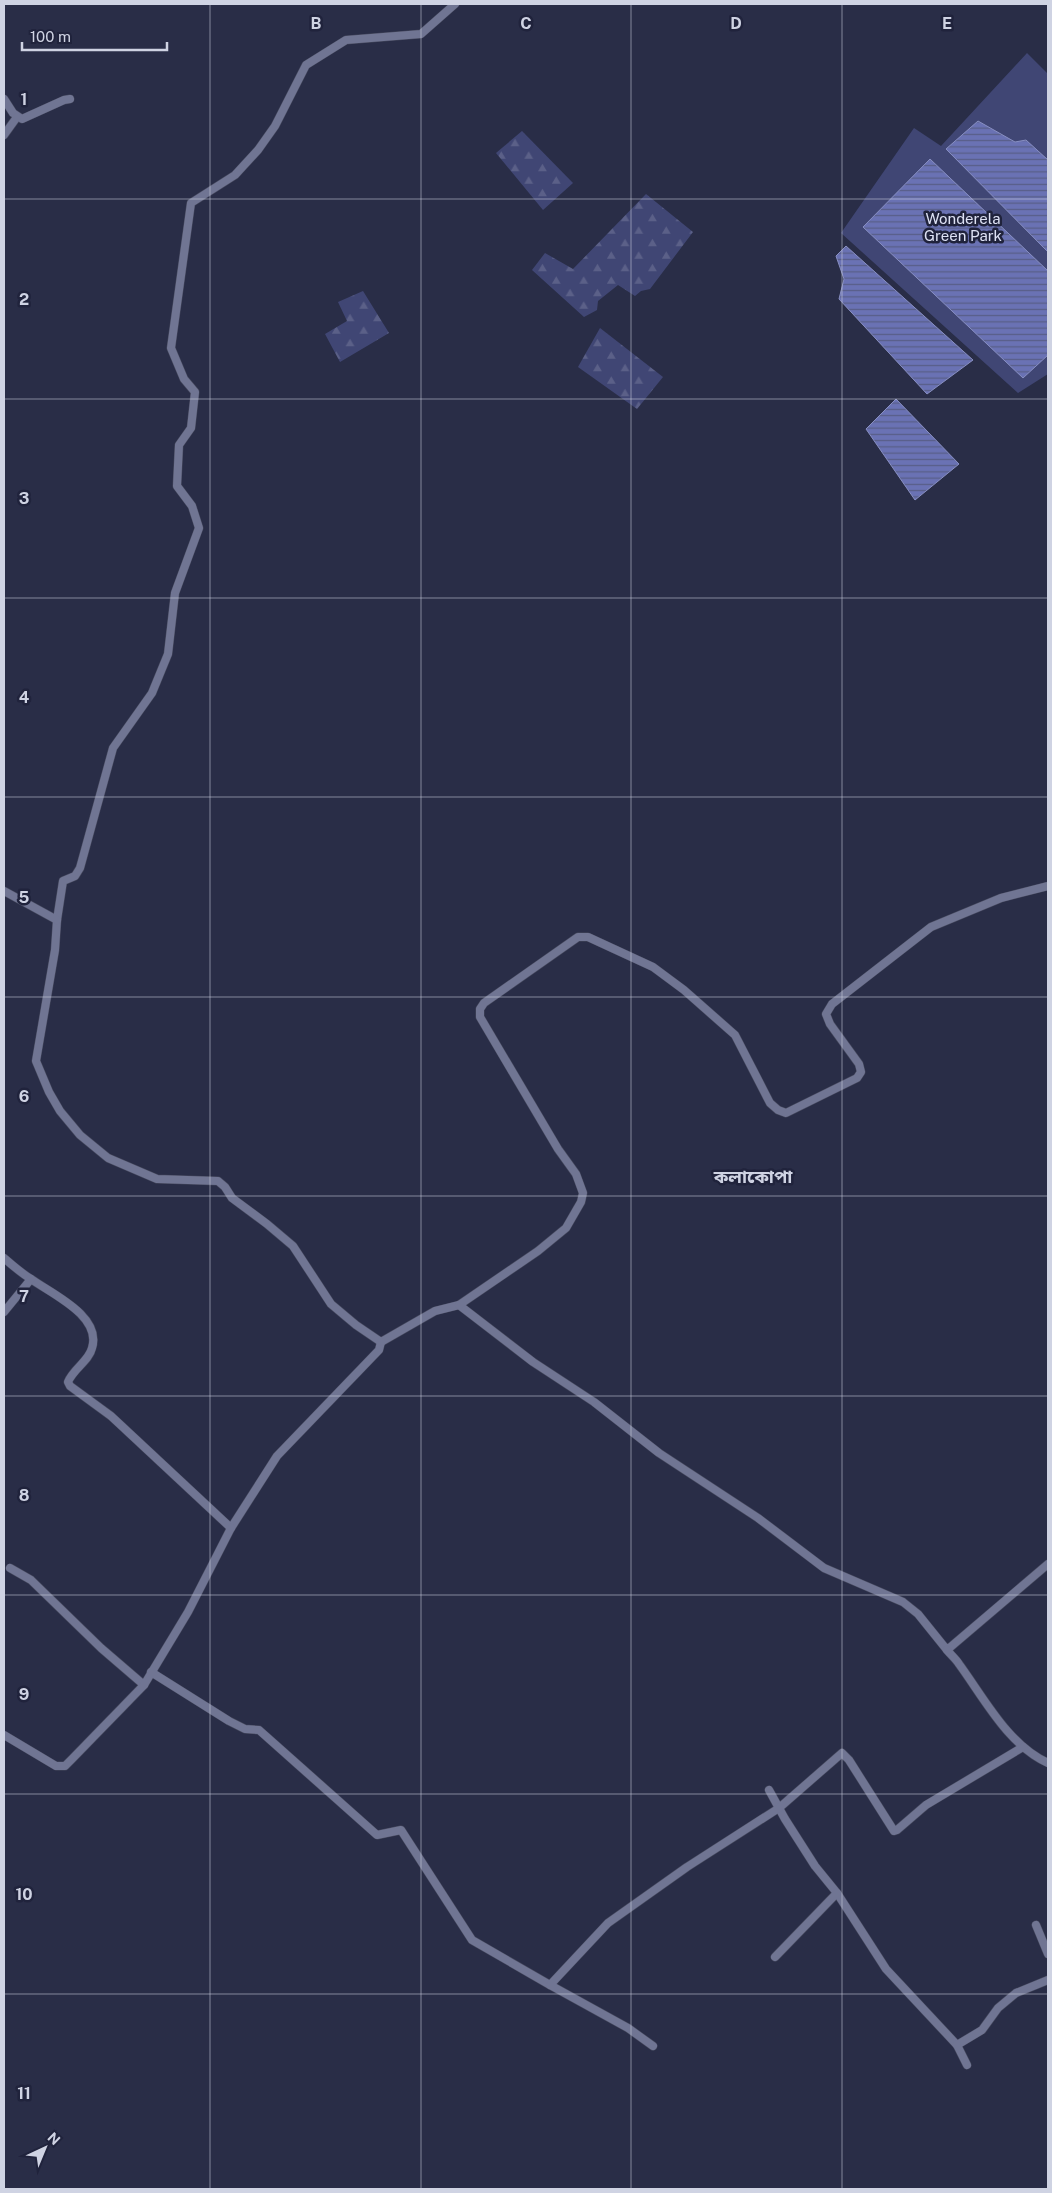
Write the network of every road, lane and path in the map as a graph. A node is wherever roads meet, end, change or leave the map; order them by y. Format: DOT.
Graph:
graph roads {
  1 [pos="455,4"];
  2 [pos="70,99"];
  3 [pos="4,100"];
  4 [pos="17,117"];
  5 [pos="4,135"];
  6 [pos="1048,886"];
  7 [pos="4,891"];
  8 [pos="57,920"];
  9 [pos="4,1258"];
  10 [pos="31,1279"];
  11 [pos="459,1305"];
  12 [pos="4,1312"];
  13 [pos="381,1342"];
  14 [pos="231,1528"];
  15 [pos="1048,1564"];
  16 [pos="10,1568"];
  17 [pos="948,1650"];
  18 [pos="152,1672"];
  19 [pos="144,1685"];
  20 [pos="4,1735"];
  21 [pos="1023,1748"];
  22 [pos="1048,1762"];
  23 [pos="769,1790"];
  24 [pos="779,1808"];
  25 [pos="837,1893"];
  26 [pos="1036,1925"];
  27 [pos="1048,1954"];
  28 [pos="775,1957"];
  29 [pos="1048,1980"];
  30 [pos="550,1985"];
  31 [pos="957,2045"];
  32 [pos="653,2046"];
  33 [pos="967,2065"];
  1 -- 8 [label="street"];
  2 -- 4 [label="street"];
  3 -- 4 [label="street"];
  4 -- 5 [label="street"];
  6 -- 11 [label="street"];
  7 -- 8 [label="street"];
  8 -- 13 [label="street"];
  9 -- 10 [label="street"];
  10 -- 12 [label="street"];
  10 -- 14 [label="street"];
  11 -- 13 [label="street"];
  11 -- 17 [label="street"];
  13 -- 14 [label="street"];
  14 -- 18 [label="street"];
  15 -- 17 [label="street"];
  16 -- 19 [label="street"];
  17 -- 21 [label="street"];
  18 -- 19 [label="street"];
  18 -- 30 [label="street"];
  19 -- 20 [label="street"];
  21 -- 22 [label="street"];
  21 -- 24 [label="street"];
  23 -- 24 [label="street"];
  24 -- 25 [label="street"];
  24 -- 30 [label="street"];
  25 -- 28 [label="street"];
  25 -- 31 [label="street"];
  26 -- 27 [label="street"];
  29 -- 31 [label="street"];
  30 -- 32 [label="street"];
  31 -- 33 [label="street"];
}
